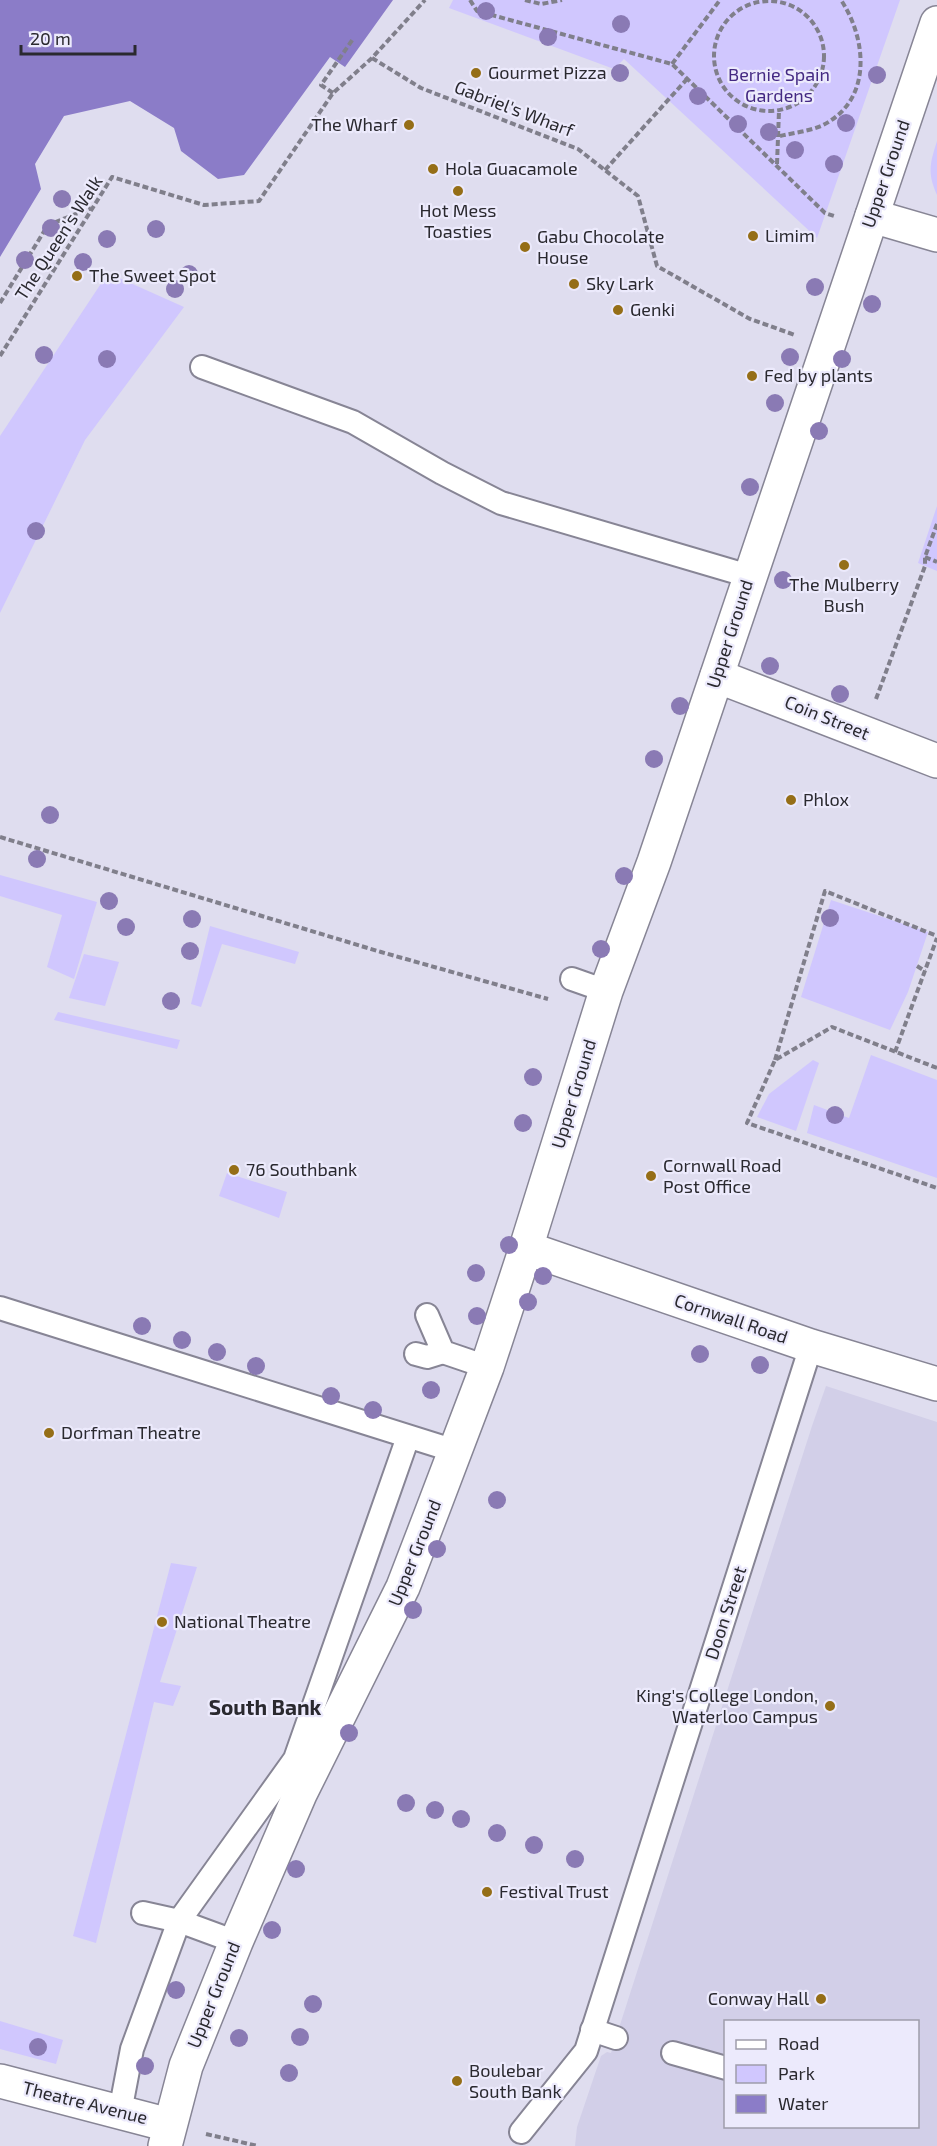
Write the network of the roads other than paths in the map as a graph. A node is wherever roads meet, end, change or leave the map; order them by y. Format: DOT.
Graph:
graph roads {
  1 [pos="937,23"];
  2 [pos="858,218"];
  3 [pos="937,235"];
  4 [pos="202,367"];
  5 [pos="749,576"];
  6 [pos="717,676"];
  7 [pos="937,760"];
  8 [pos="572,979"];
  9 [pos="606,991"];
  10 [pos="526,1248"];
  11 [pos="0,1308"];
  12 [pos="427,1315"];
  13 [pos="811,1346"];
  14 [pos="443,1352"];
  15 [pos="416,1354"];
  16 [pos="487,1366"];
  17 [pos="937,1384"];
  18 [pos="408,1437"];
  19 [pos="455,1451"];
  20 [pos="143,1913"];
  21 [pos="179,1922"];
  22 [pos="236,1942"];
  23 [pos="616,2038"];
  24 [pos="589,2041"];
  25 [pos="673,2053"];
  26 [pos="724,2067"];
  27 [pos="0,2081"];
  28 [pos="120,2112"];
  29 [pos="521,2132"];
  30 [pos="167,2135"];
  1 -- 2 [label="street, Upper Ground"];
  2 -- 3 [label="street"];
  2 -- 5 [label="street, Upper Ground"];
  4 -- 5 [label="lane"];
  5 -- 6 [label="street, Upper Ground"];
  6 -- 7 [label="street, Coin Street"];
  6 -- 9 [label="street, Upper Ground"];
  8 -- 9 [label="lane"];
  9 -- 10 [label="street, Upper Ground"];
  10 -- 13 [label="street, Cornwall Road"];
  10 -- 16 [label="street, Upper Ground"];
  11 -- 18 [label="lane"];
  12 -- 14 [label="lane"];
  13 -- 17 [label="street, Cornwall Road"];
  13 -- 24 [label="lane, Doon Street"];
  14 -- 15 [label="lane"];
  14 -- 16 [label="lane"];
  16 -- 19 [label="street, Upper Ground"];
  18 -- 19 [label="lane"];
  18 -- 21 [label="lane"];
  19 -- 22 [label="street, Upper Ground"];
  20 -- 21 [label="lane"];
  21 -- 22 [label="lane"];
  21 -- 28 [label="lane"];
  22 -- 30 [label="street, Upper Ground"];
  23 -- 24 [label="lane"];
  24 -- 29 [label="lane"];
  25 -- 26 [label="lane"];
  27 -- 28 [label="street, Theatre Avenue"];
  28 -- 30 [label="street, Theatre Avenue"];
}
